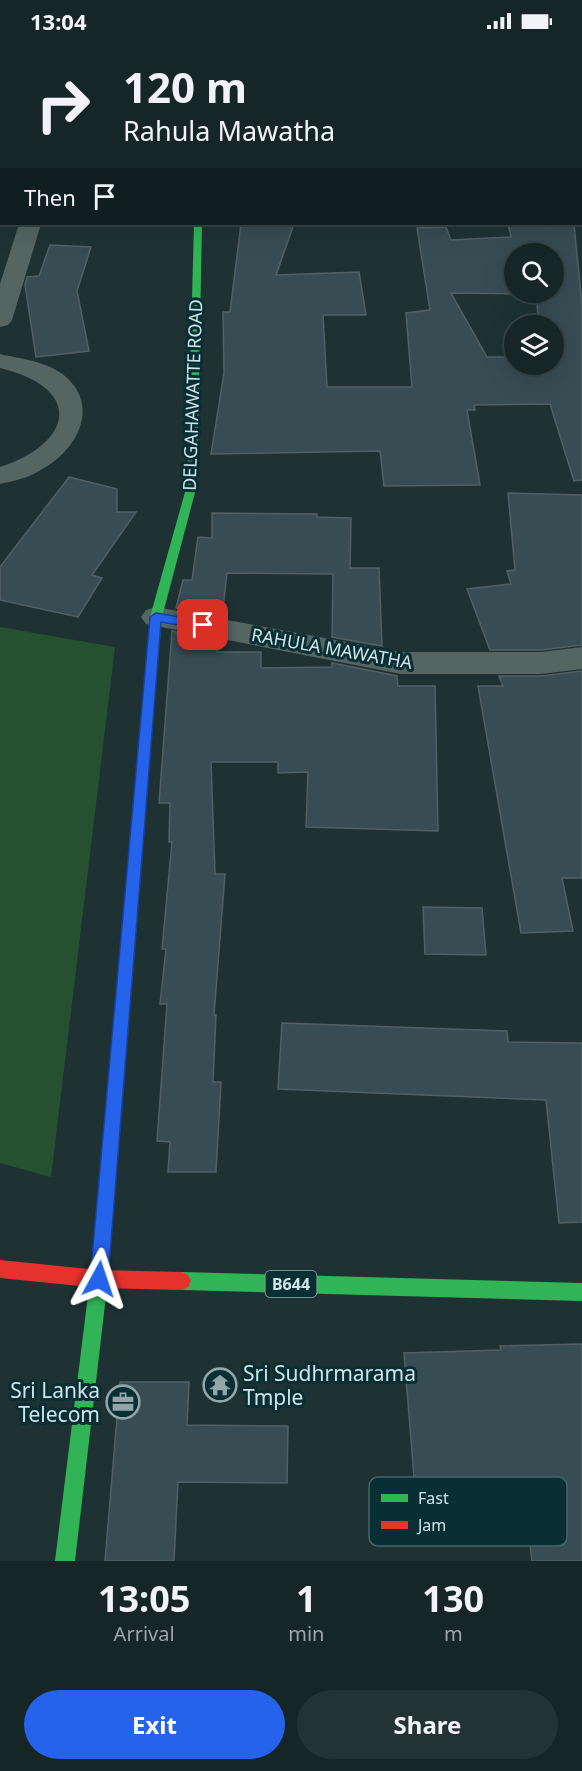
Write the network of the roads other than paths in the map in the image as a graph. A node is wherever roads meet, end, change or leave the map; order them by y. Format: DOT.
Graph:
graph roads {
  1 [pos="30,225"];
  2 [pos="198,225"];
  3 [pos="0,320"];
  4 [pos="0,362"];
  5 [pos="0,476"];
  6 [pos="156,617"];
  7 [pos="582,658"];
  8 [pos="0,1269"];
  9 [pos="99,1279"];
  10 [pos="582,1292"];
  11 [pos="65,1561"];
  1 -- 3 [label="street"];
  2 -- 6 [label="street, DELGAHAWATTE ROAD"];
  4 -- 5 [label="street"];
  6 -- 7 [label="street, RAHULA MAWATHA"];
  6 -- 9 [label="street, DELGAHAWATTE ROAD"];
  8 -- 9 [label="street, B644"];
  9 -- 10 [label="street, B644"];
  9 -- 11 [label="street, DELGAHAWATTE ROAD"];
}
